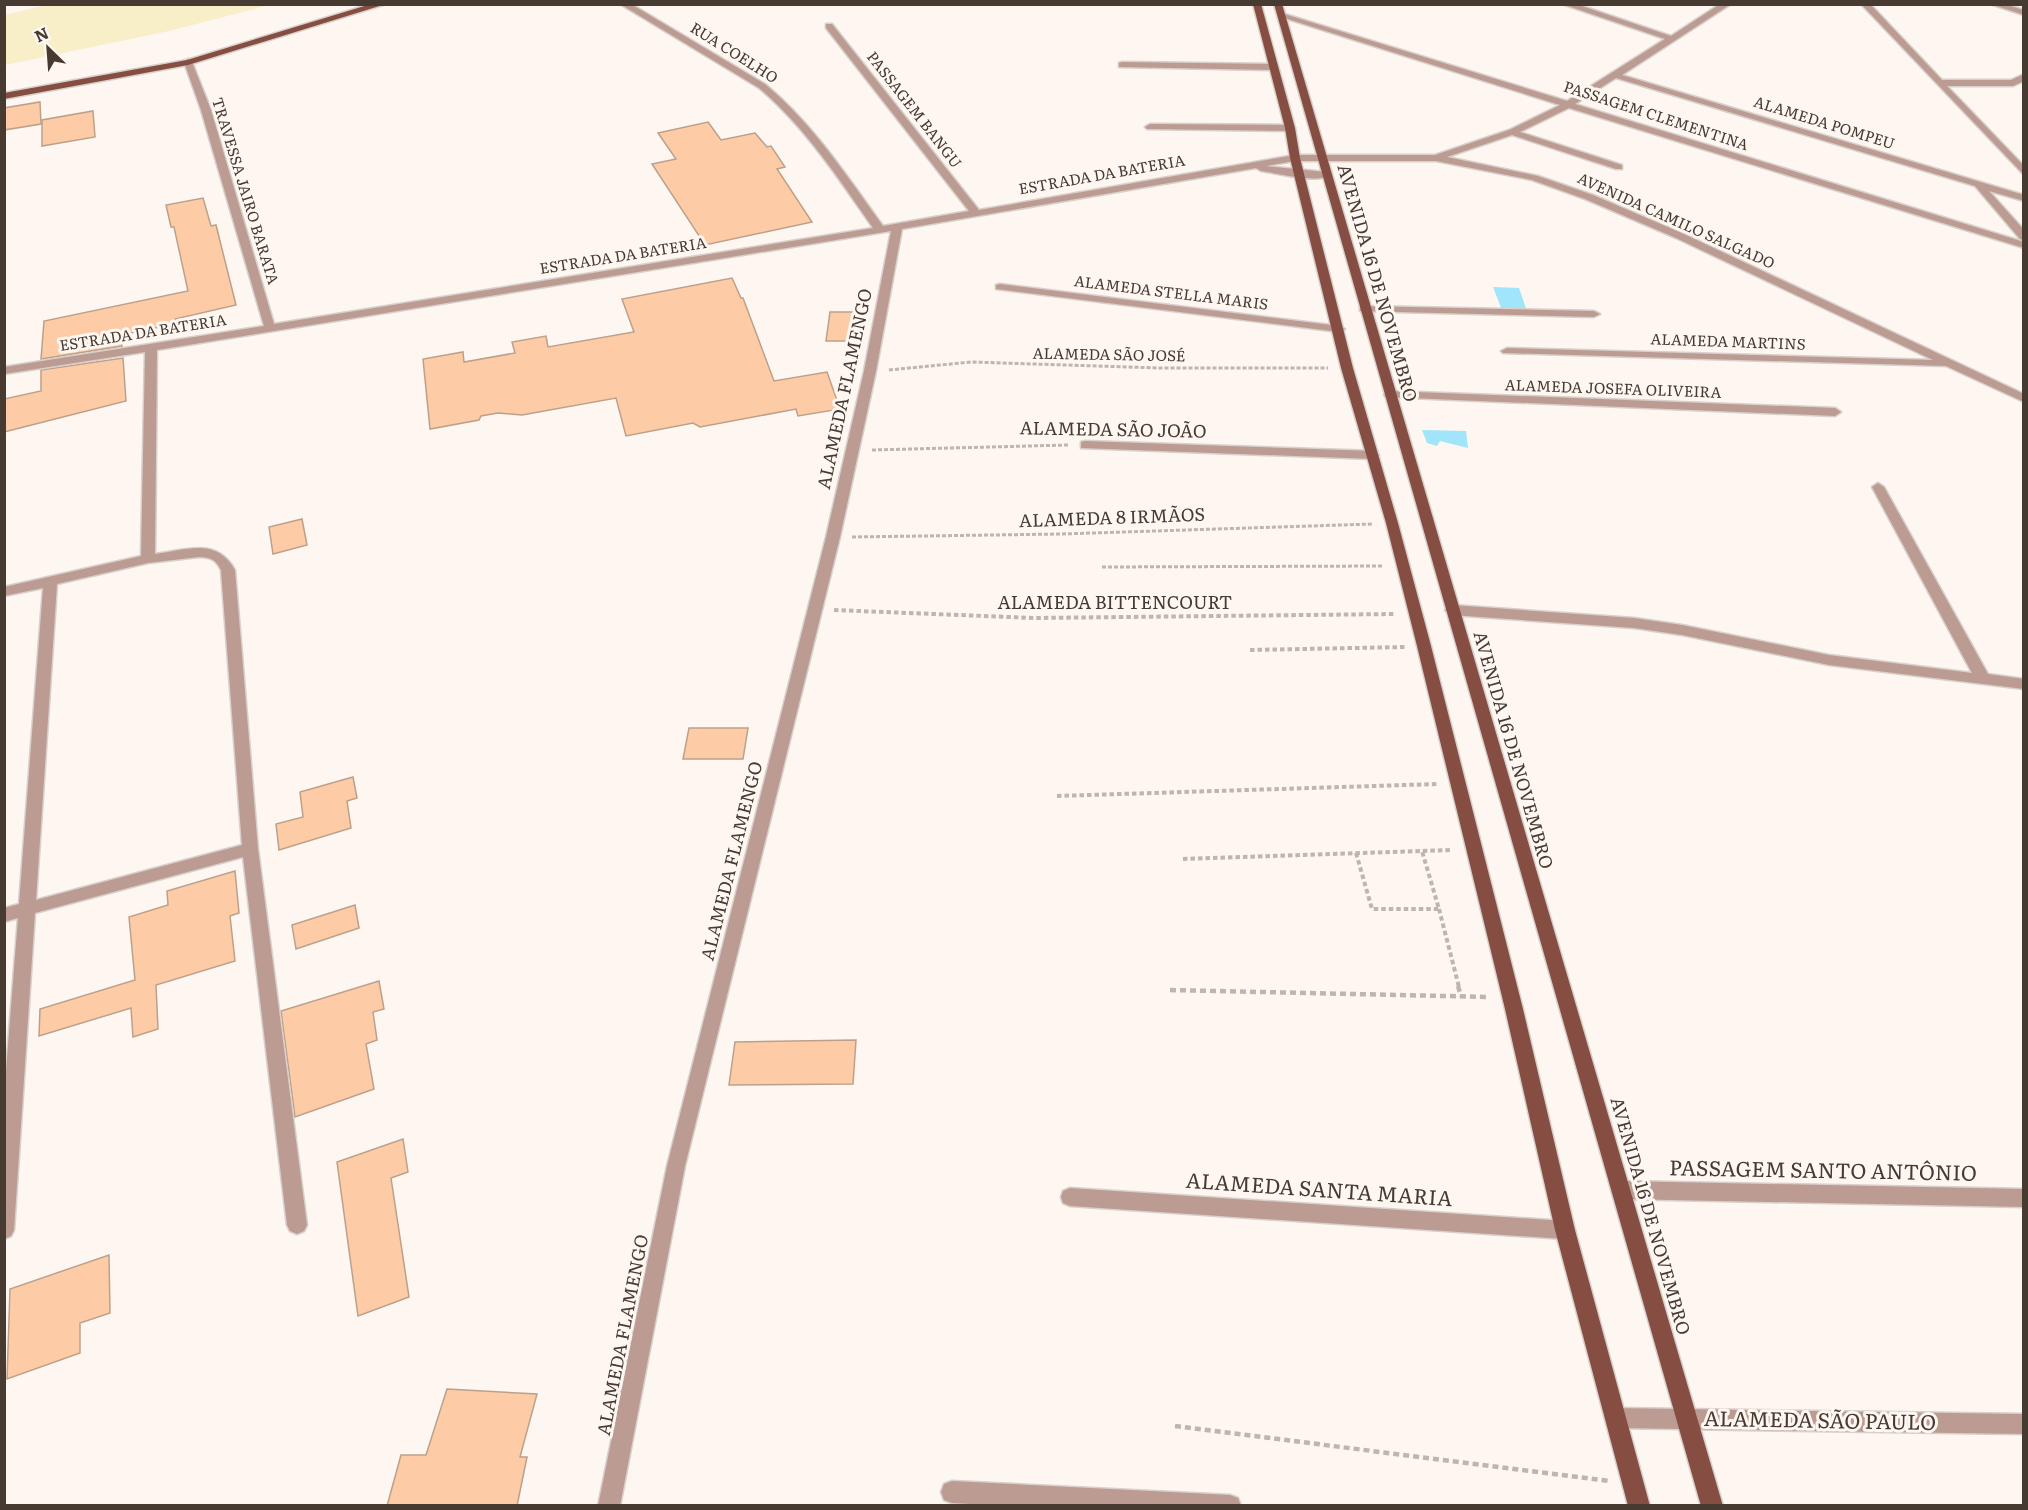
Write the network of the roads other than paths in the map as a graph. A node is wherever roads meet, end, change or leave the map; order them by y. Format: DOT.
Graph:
graph roads {
  1 [pos="382,4"];
  2 [pos="624,4"];
  3 [pos="1257,4"];
  4 [pos="1566,4"];
  5 [pos="1728,4"];
  6 [pos="1865,4"];
  7 [pos="1994,4"];
  8 [pos="1279,9"];
  9 [pos="2024,13"];
  10 [pos="829,26"];
  11 [pos="1670,38"];
  12 [pos="188,62"];
  13 [pos="1122,65"];
  14 [pos="1272,67"];
  15 [pos="1617,76"];
  16 [pos="2024,77"];
  17 [pos="1940,83"];
  18 [pos="2013,83"];
  19 [pos="2024,86"];
  20 [pos="4,96"];
  21 [pos="1569,104"];
  22 [pos="1150,127"];
  23 [pos="1290,128"];
  24 [pos="1512,132"];
  25 [pos="1320,157"];
  26 [pos="1295,158"];
  27 [pos="1436,158"];
  28 [pos="1246,166"];
  29 [pos="1619,166"];
  30 [pos="2024,172"];
  31 [pos="1299,174"];
  32 [pos="1326,175"];
  33 [pos="1979,185"];
  34 [pos="2024,198"];
  35 [pos="975,212"];
  36 [pos="897,226"];
  37 [pos="880,230"];
  38 [pos="2024,237"];
  39 [pos="2024,245"];
  40 [pos="1000,287"];
  41 [pos="1364,309"];
  42 [pos="1594,314"];
  43 [pos="270,328"];
  44 [pos="1339,329"];
  45 [pos="151,348"];
  46 [pos="1507,351"];
  47 [pos="1948,364"];
  48 [pos="4,370"];
  49 [pos="1390,395"];
  50 [pos="2024,399"];
  51 [pos="1835,412"];
  52 [pos="1085,445"];
  53 [pos="1373,456"];
  54 [pos="1878,487"];
  55 [pos="148,559"];
  56 [pos="50,583"];
  57 [pos="4,592"];
  58 [pos="1452,610"];
  59 [pos="1983,679"];
  60 [pos="2024,684"];
  61 [pos="250,849"];
  62 [pos="25,909"];
  63 [pos="4,915"];
  64 [pos="1622,1190"];
  65 [pos="1070,1197"];
  66 [pos="2024,1198"];
  67 [pos="297,1225"];
  68 [pos="4,1230"];
  69 [pos="1565,1230"];
  70 [pos="1616,1418"];
  71 [pos="1688,1419"];
  72 [pos="2024,1424"];
  73 [pos="952,1492"];
  74 [pos="609,1506"];
  75 [pos="1230,1506"];
  76 [pos="1639,1506"];
  77 [pos="1712,1506"];
  1 -- 12 [label="main road"];
  2 -- 37 [label="street, RUA COELHO"];
  3 -- 14 [label="main road"];
  4 -- 11 [label="street"];
  5 -- 11 [label="street"];
  6 -- 17 [label="street"];
  7 -- 9 [label="street"];
  8 -- 21 [label="street, PASSAGEM CLEMENTINA"];
  8 -- 25 [label="main road, AVENIDA 16 DE NOVEMBRO"];
  10 -- 35 [label="street, PASSAGEM BANGU"];
  11 -- 15 [label="street"];
  12 -- 20 [label="main road"];
  12 -- 43 [label="street, TRAVESSA JAIRO BARATA"];
  13 -- 14 [label="street"];
  14 -- 23 [label="main road"];
  15 -- 21 [label="street"];
  15 -- 33 [label="street, ALAMEDA POMPEU"];
  16 -- 18 [label="street"];
  17 -- 18 [label="street"];
  17 -- 30 [label="street"];
  18 -- 19 [label="street"];
  21 -- 24 [label="street"];
  21 -- 39 [label="street, PASSAGEM CLEMENTINA"];
  22 -- 23 [label="street"];
  23 -- 26 [label="main road"];
  24 -- 27 [label="street"];
  24 -- 29 [label="street"];
  25 -- 26 [label="street, AVENIDA CAMILO SALGADO"];
  25 -- 27 [label="street, AVENIDA CAMILO SALGADO"];
  25 -- 32 [label="main road, AVENIDA 16 DE NOVEMBRO"];
  26 -- 28 [label="street, ESTRADA DA BATERIA"];
  26 -- 31 [label="main road"];
  27 -- 47 [label="street, AVENIDA CAMILO SALGADO"];
  28 -- 31 [label="street, ESTRADA DA BATERIA"];
  28 -- 35 [label="street, ESTRADA DA BATERIA"];
  31 -- 32 [label="street, ESTRADA DA BATERIA"];
  31 -- 44 [label="main road"];
  32 -- 41 [label="main road, AVENIDA 16 DE NOVEMBRO"];
  33 -- 34 [label="street, ALAMEDA POMPEU"];
  33 -- 38 [label="street"];
  35 -- 36 [label="street, ESTRADA DA BATERIA"];
  36 -- 37 [label="street, ESTRADA DA BATERIA"];
  36 -- 74 [label="street, ALAMEDA FLAMENGO"];
  37 -- 43 [label="street, ESTRADA DA BATERIA"];
  40 -- 44 [label="street, ALAMEDA STELLA MARIS"];
  41 -- 42 [label="street"];
  41 -- 49 [label="main road, AVENIDA 16 DE NOVEMBRO"];
  43 -- 45 [label="street, ESTRADA DA BATERIA"];
  44 -- 53 [label="main road"];
  45 -- 48 [label="street, ESTRADA DA BATERIA"];
  45 -- 55 [label="street"];
  46 -- 47 [label="street, ALAMEDA MARTINS"];
  47 -- 50 [label="street, AVENIDA CAMILO SALGADO"];
  49 -- 51 [label="street, ALAMEDA JOSEFA OLIVEIRA"];
  49 -- 58 [label="main road, AVENIDA 16 DE NOVEMBRO"];
  52 -- 53 [label="street, ALAMEDA SÃO JOÃO"];
  53 -- 69 [label="main road"];
  54 -- 59 [label="street"];
  55 -- 56 [label="street"];
  55 -- 61 [label="street"];
  56 -- 57 [label="street"];
  56 -- 62 [label="street"];
  58 -- 59 [label="street"];
  58 -- 64 [label="main road, AVENIDA 16 DE NOVEMBRO"];
  59 -- 60 [label="street"];
  61 -- 62 [label="street"];
  61 -- 67 [label="street"];
  62 -- 63 [label="street"];
  62 -- 68 [label="street"];
  64 -- 66 [label="street, PASSAGEM SANTO ANTÔNIO"];
  64 -- 71 [label="main road, AVENIDA 16 DE NOVEMBRO"];
  65 -- 69 [label="street, ALAMEDA SANTA MARIA"];
  69 -- 70 [label="main road"];
  70 -- 71 [label="street, ALAMEDA SÃO PAULO"];
  70 -- 76 [label="main road"];
  71 -- 72 [label="street, ALAMEDA SÃO PAULO"];
  71 -- 77 [label="main road, AVENIDA 16 DE NOVEMBRO"];
  73 -- 75 [label="street"];
}
